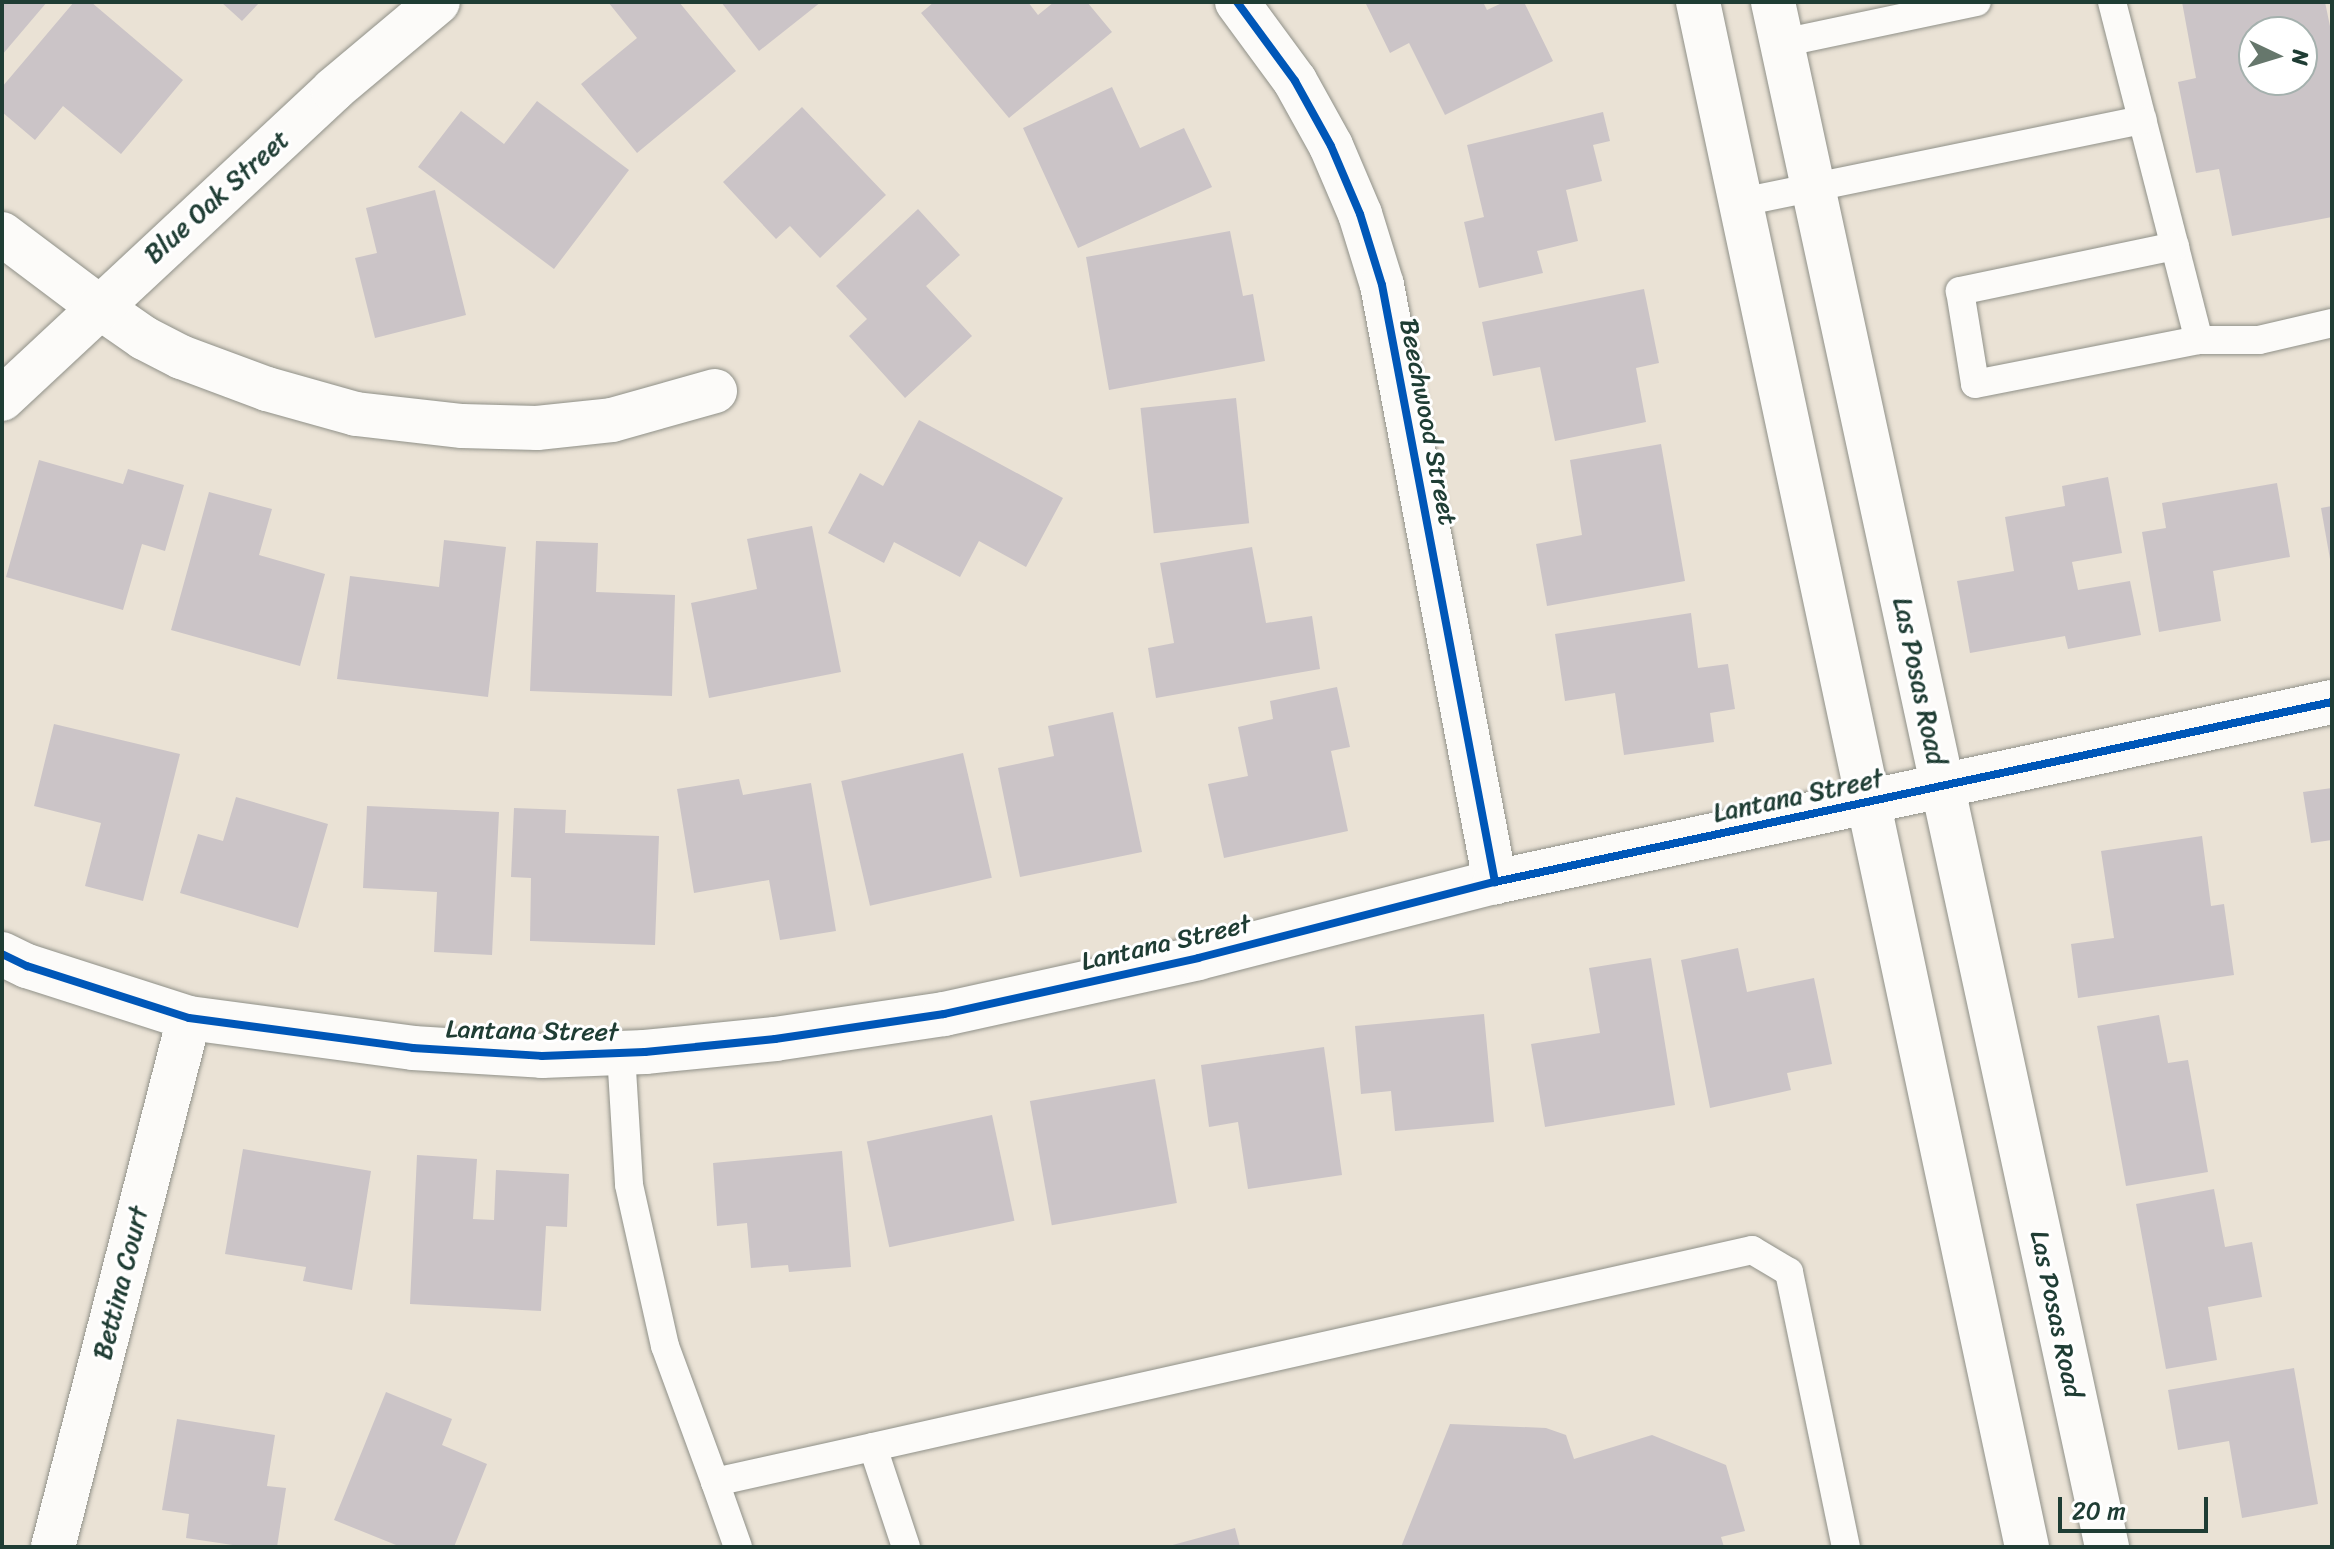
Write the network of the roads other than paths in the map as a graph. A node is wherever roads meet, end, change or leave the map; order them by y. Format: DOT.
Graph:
graph roads {
  1 [pos="438,2"];
  2 [pos="1237,2"];
  3 [pos="1698,2"];
  4 [pos="1977,2"];
  5 [pos="2112,2"];
  6 [pos="1777,22"];
  7 [pos="2143,120"];
  8 [pos="1813,188"];
  9 [pos="1742,202"];
  10 [pos="2,234"];
  11 [pos="2175,246"];
  12 [pos="98,306"];
  13 [pos="2332,323"];
  14 [pos="2199,340"];
  15 [pos="715,391"];
  16 [pos="2,399"];
  17 [pos="2332,702"];
  18 [pos="1941,788"];
  19 [pos="1870,799"];
  20 [pos="1495,882"];
  21 [pos="2,954"];
  22 [pos="189,1018"];
  23 [pos="621,1053"];
  24 [pos="873,1447"];
  25 [pos="715,1482"];
  26 [pos="53,1547"];
  27 [pos="738,1547"];
  28 [pos="906,1547"];
  29 [pos="1846,1547"];
  30 [pos="2027,1547"];
  31 [pos="2107,1547"];
  1 -- 12 [label="street, Blue Oak Street"];
  2 -- 20 [label="street, Beechwood Street"];
  3 -- 9 [label="street"];
  4 -- 6 [label="lane"];
  5 -- 7 [label="lane"];
  6 -- 8 [label="street, Las Posas Road"];
  7 -- 8 [label="lane"];
  7 -- 11 [label="lane"];
  8 -- 9 [label="lane"];
  8 -- 18 [label="street, Las Posas Road"];
  9 -- 19 [label="street"];
  10 -- 12 [label="street"];
  11 -- 14 [label="lane"];
  11 -- 14 [label="lane"];
  12 -- 15 [label="street"];
  12 -- 16 [label="street, Blue Oak Street"];
  13 -- 14 [label="lane"];
  17 -- 18 [label="street, Lantana Street"];
  18 -- 19 [label="street, Lantana Street"];
  18 -- 31 [label="street, Las Posas Road"];
  19 -- 20 [label="street, Lantana Street"];
  19 -- 30 [label="street"];
  20 -- 23 [label="street, Lantana Street"];
  21 -- 22 [label="street, Lantana Street"];
  22 -- 23 [label="street, Lantana Street"];
  22 -- 26 [label="street, Bettina Court"];
  23 -- 25 [label="lane"];
  24 -- 25 [label="lane"];
  24 -- 28 [label="lane"];
  24 -- 29 [label="lane"];
  25 -- 27 [label="lane"];
}
